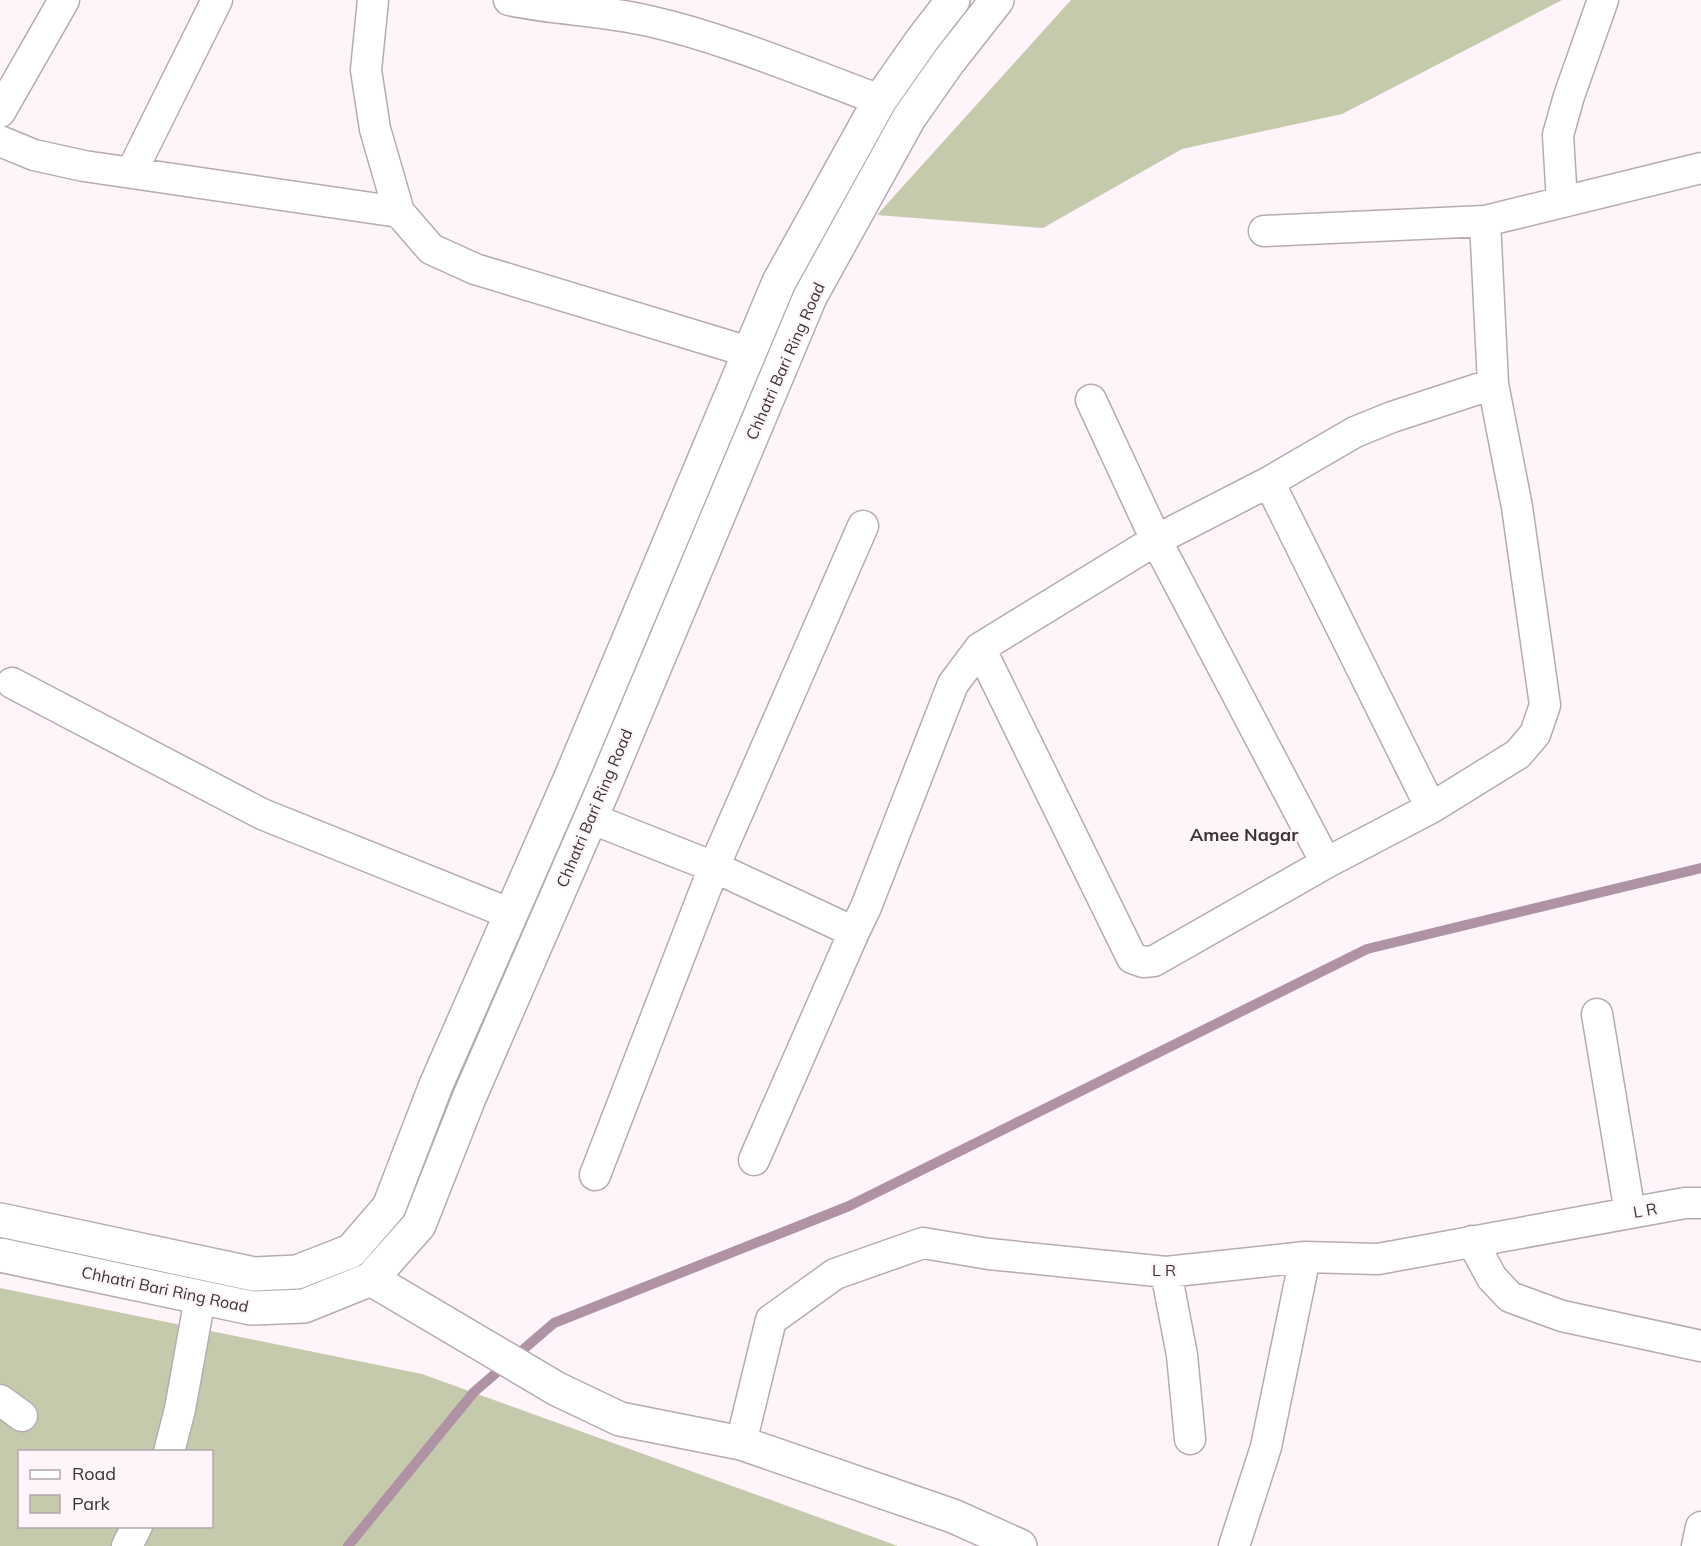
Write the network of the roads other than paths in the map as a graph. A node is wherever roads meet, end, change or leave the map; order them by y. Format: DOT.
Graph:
graph roads {
  1 [pos="64,0"];
  2 [pos="217,0"];
  3 [pos="373,0"];
  4 [pos="509,0"];
  5 [pos="953,0"];
  6 [pos="997,0"];
  7 [pos="1603,0"];
  8 [pos="880,100"];
  9 [pos="0,112"];
  10 [pos="0,141"];
  11 [pos="1701,168"];
  12 [pos="131,173"];
  13 [pos="1562,202"];
  14 [pos="399,212"];
  15 [pos="1485,221"];
  16 [pos="1264,231"];
  17 [pos="749,352"];
  18 [pos="1493,384"];
  19 [pos="1091,400"];
  20 [pos="1269,482"];
  21 [pos="863,526"];
  22 [pos="1156,540"];
  23 [pos="980,648"];
  24 [pos="12,683"];
  25 [pos="1431,808"];
  26 [pos="590,818"];
  27 [pos="1326,863"];
  28 [pos="714,867"];
  29 [pos="511,914"];
  30 [pos="854,932"];
  31 [pos="1597,1014"];
  32 [pos="754,1161"];
  33 [pos="594,1175"];
  34 [pos="1701,1203"];
  35 [pos="1630,1213"];
  36 [pos="0,1220"];
  37 [pos="1472,1241"];
  38 [pos="0,1255"];
  39 [pos="1305,1257"];
  40 [pos="1166,1272"];
  41 [pos="371,1279"];
  42 [pos="200,1298"];
  43 [pos="1701,1346"];
  44 [pos="1190,1440"];
  45 [pos="741,1443"];
  46 [pos="170,1450"];
  47 [pos="1701,1527"];
  48 [pos="136,1528"];
  49 [pos="127,1546"];
  50 [pos="1020,1546"];
  51 [pos="1234,1546"];
  52 [pos="1697,1546"];
  1 -- 9 [label="street"];
  2 -- 12 [label="street"];
  3 -- 14 [label="street"];
  4 -- 8 [label="street"];
  5 -- 8 [label="main road, Chhatri Bari Ring Road"];
  6 -- 26 [label="main road, Chhatri Bari Ring Road"];
  7 -- 13 [label="street"];
  8 -- 17 [label="main road, Chhatri Bari Ring Road"];
  10 -- 12 [label="street"];
  11 -- 13 [label="street"];
  12 -- 14 [label="street"];
  13 -- 15 [label="street"];
  14 -- 17 [label="street"];
  15 -- 16 [label="street"];
  15 -- 18 [label="street"];
  17 -- 29 [label="main road, Chhatri Bari Ring Road"];
  18 -- 20 [label="street"];
  18 -- 25 [label="street"];
  19 -- 22 [label="street"];
  20 -- 22 [label="street"];
  20 -- 25 [label="street"];
  21 -- 28 [label="street"];
  22 -- 23 [label="street"];
  22 -- 27 [label="street"];
  23 -- 27 [label="street"];
  23 -- 30 [label="street"];
  24 -- 29 [label="street"];
  25 -- 27 [label="street"];
  26 -- 28 [label="street"];
  26 -- 41 [label="main road, Chhatri Bari Ring Road"];
  28 -- 30 [label="street"];
  28 -- 33 [label="street"];
  29 -- 36 [label="main road, Chhatri Bari Ring Road"];
  30 -- 32 [label="street"];
  31 -- 35 [label="street"];
  34 -- 35 [label="street, L R"];
  35 -- 37 [label="street, L R"];
  37 -- 39 [label="street, L R"];
  37 -- 43 [label="street"];
  38 -- 42 [label="main road, Chhatri Bari Ring Road"];
  39 -- 40 [label="street, L R"];
  39 -- 51 [label="street"];
  40 -- 44 [label="street"];
  40 -- 45 [label="street, L R"];
  41 -- 42 [label="main road, Chhatri Bari Ring Road"];
  41 -- 45 [label="main road"];
  42 -- 46 [label="street"];
  45 -- 50 [label="main road"];
  47 -- 52 [label="street"];
  48 -- 49 [label="street"];
}
